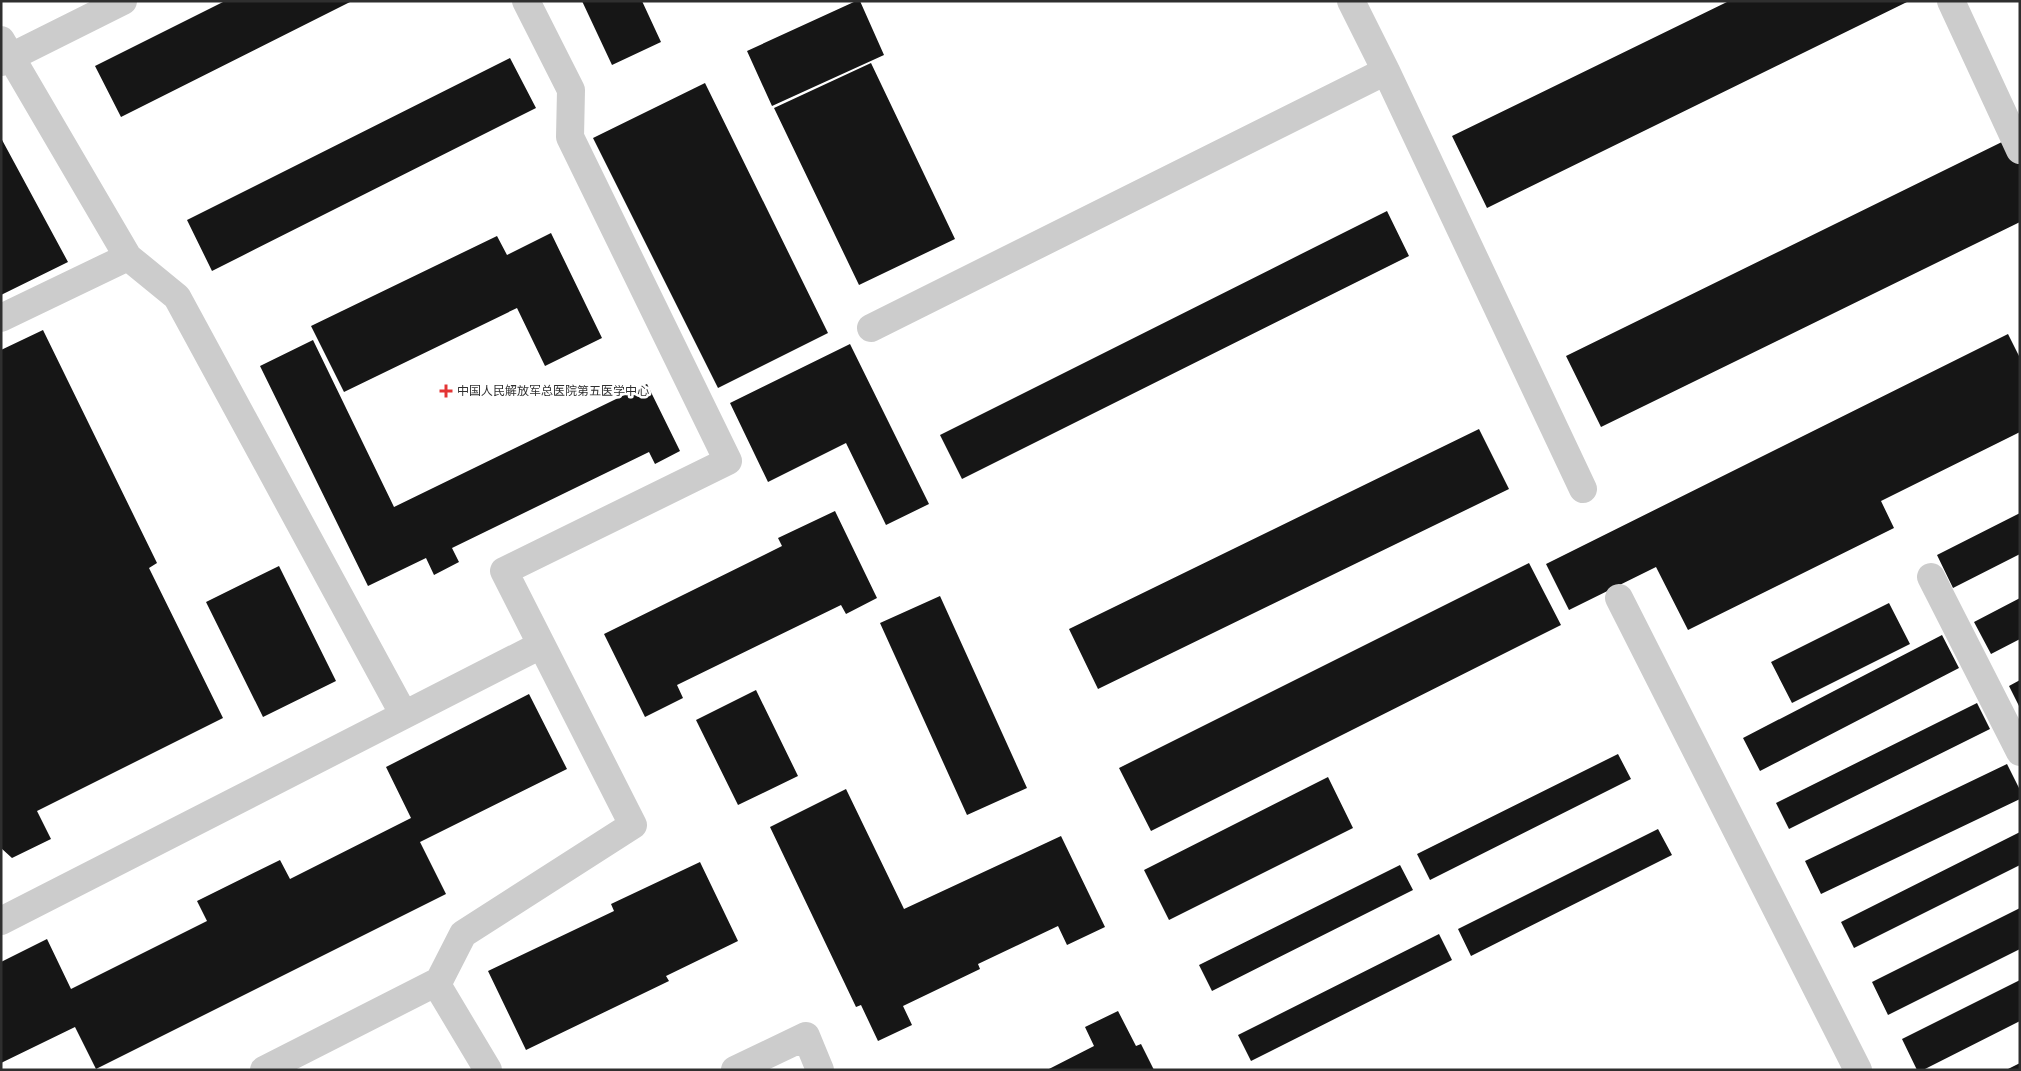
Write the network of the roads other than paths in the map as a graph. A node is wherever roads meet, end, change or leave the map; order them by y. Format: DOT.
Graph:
graph roads {
  1 [pos="124,1"];
  2 [pos="526,1"];
  3 [pos="1351,1"];
  4 [pos="1951,1"];
  5 [pos="5,53"];
  6 [pos="1386,70"];
  7 [pos="2020,150"];
  8 [pos="128,257"];
  9 [pos="1,318"];
  10 [pos="871,328"];
  11 [pos="1583,489"];
  12 [pos="1930,577"];
  13 [pos="1619,598"];
  14 [pos="541,645"];
  15 [pos="404,715"];
  16 [pos="2020,752"];
  17 [pos="1,921"];
  18 [pos="436,983"];
  19 [pos="264,1070"];
  20 [pos="488,1070"];
  21 [pos="735,1070"];
  22 [pos="820,1070"];
  23 [pos="1858,1070"];
  1 -- 5 [label="street"];
  2 -- 14 [label="street"];
  3 -- 6 [label="street"];
  4 -- 7 [label="street"];
  5 -- 8 [label="street"];
  6 -- 10 [label="street"];
  6 -- 11 [label="street"];
  8 -- 9 [label="street"];
  8 -- 15 [label="street"];
  12 -- 16 [label="street"];
  13 -- 23 [label="street"];
  14 -- 15 [label="street"];
  14 -- 18 [label="street"];
  15 -- 17 [label="street"];
  18 -- 19 [label="street"];
  18 -- 20 [label="street"];
  21 -- 22 [label="street"];
}
